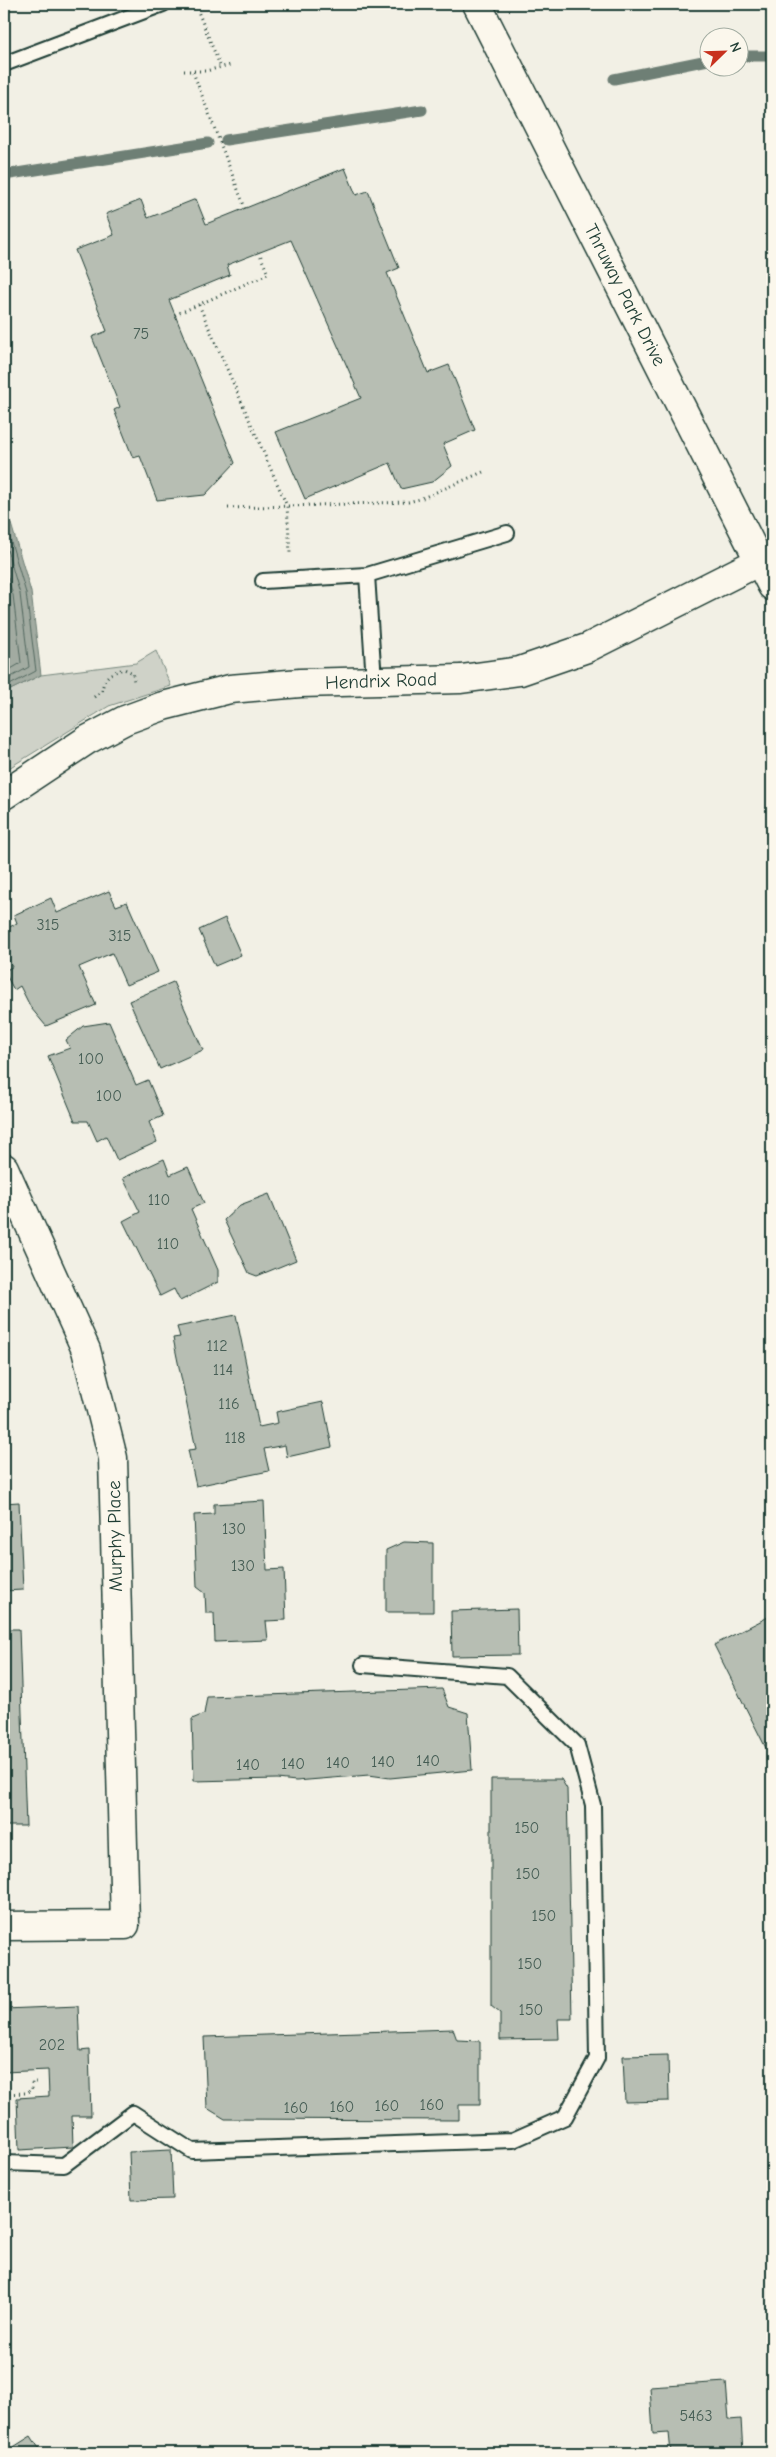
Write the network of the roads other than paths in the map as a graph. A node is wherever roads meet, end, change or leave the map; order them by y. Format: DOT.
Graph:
graph roads {
  1 [pos="163,4"];
  2 [pos="477,4"];
  3 [pos="4,64"];
  4 [pos="507,533"];
  5 [pos="760,561"];
  6 [pos="367,575"];
  7 [pos="263,582"];
  8 [pos="772,586"];
  9 [pos="374,681"];
  10 [pos="4,795"];
  11 [pos="4,1168"];
  12 [pos="363,1665"];
  13 [pos="4,1926"];
  14 [pos="4,2163"];
  1 -- 3 [label="lane"];
  2 -- 5 [label="street, Thruway Park Drive"];
  4 -- 6 [label="lane"];
  5 -- 8 [label="street, Thruway Park Drive"];
  5 -- 9 [label="street, Hendrix Road"];
  6 -- 7 [label="lane"];
  6 -- 9 [label="lane"];
  9 -- 10 [label="street, Hendrix Road"];
  11 -- 13 [label="street, Murphy Place"];
  12 -- 14 [label="lane"];
}
